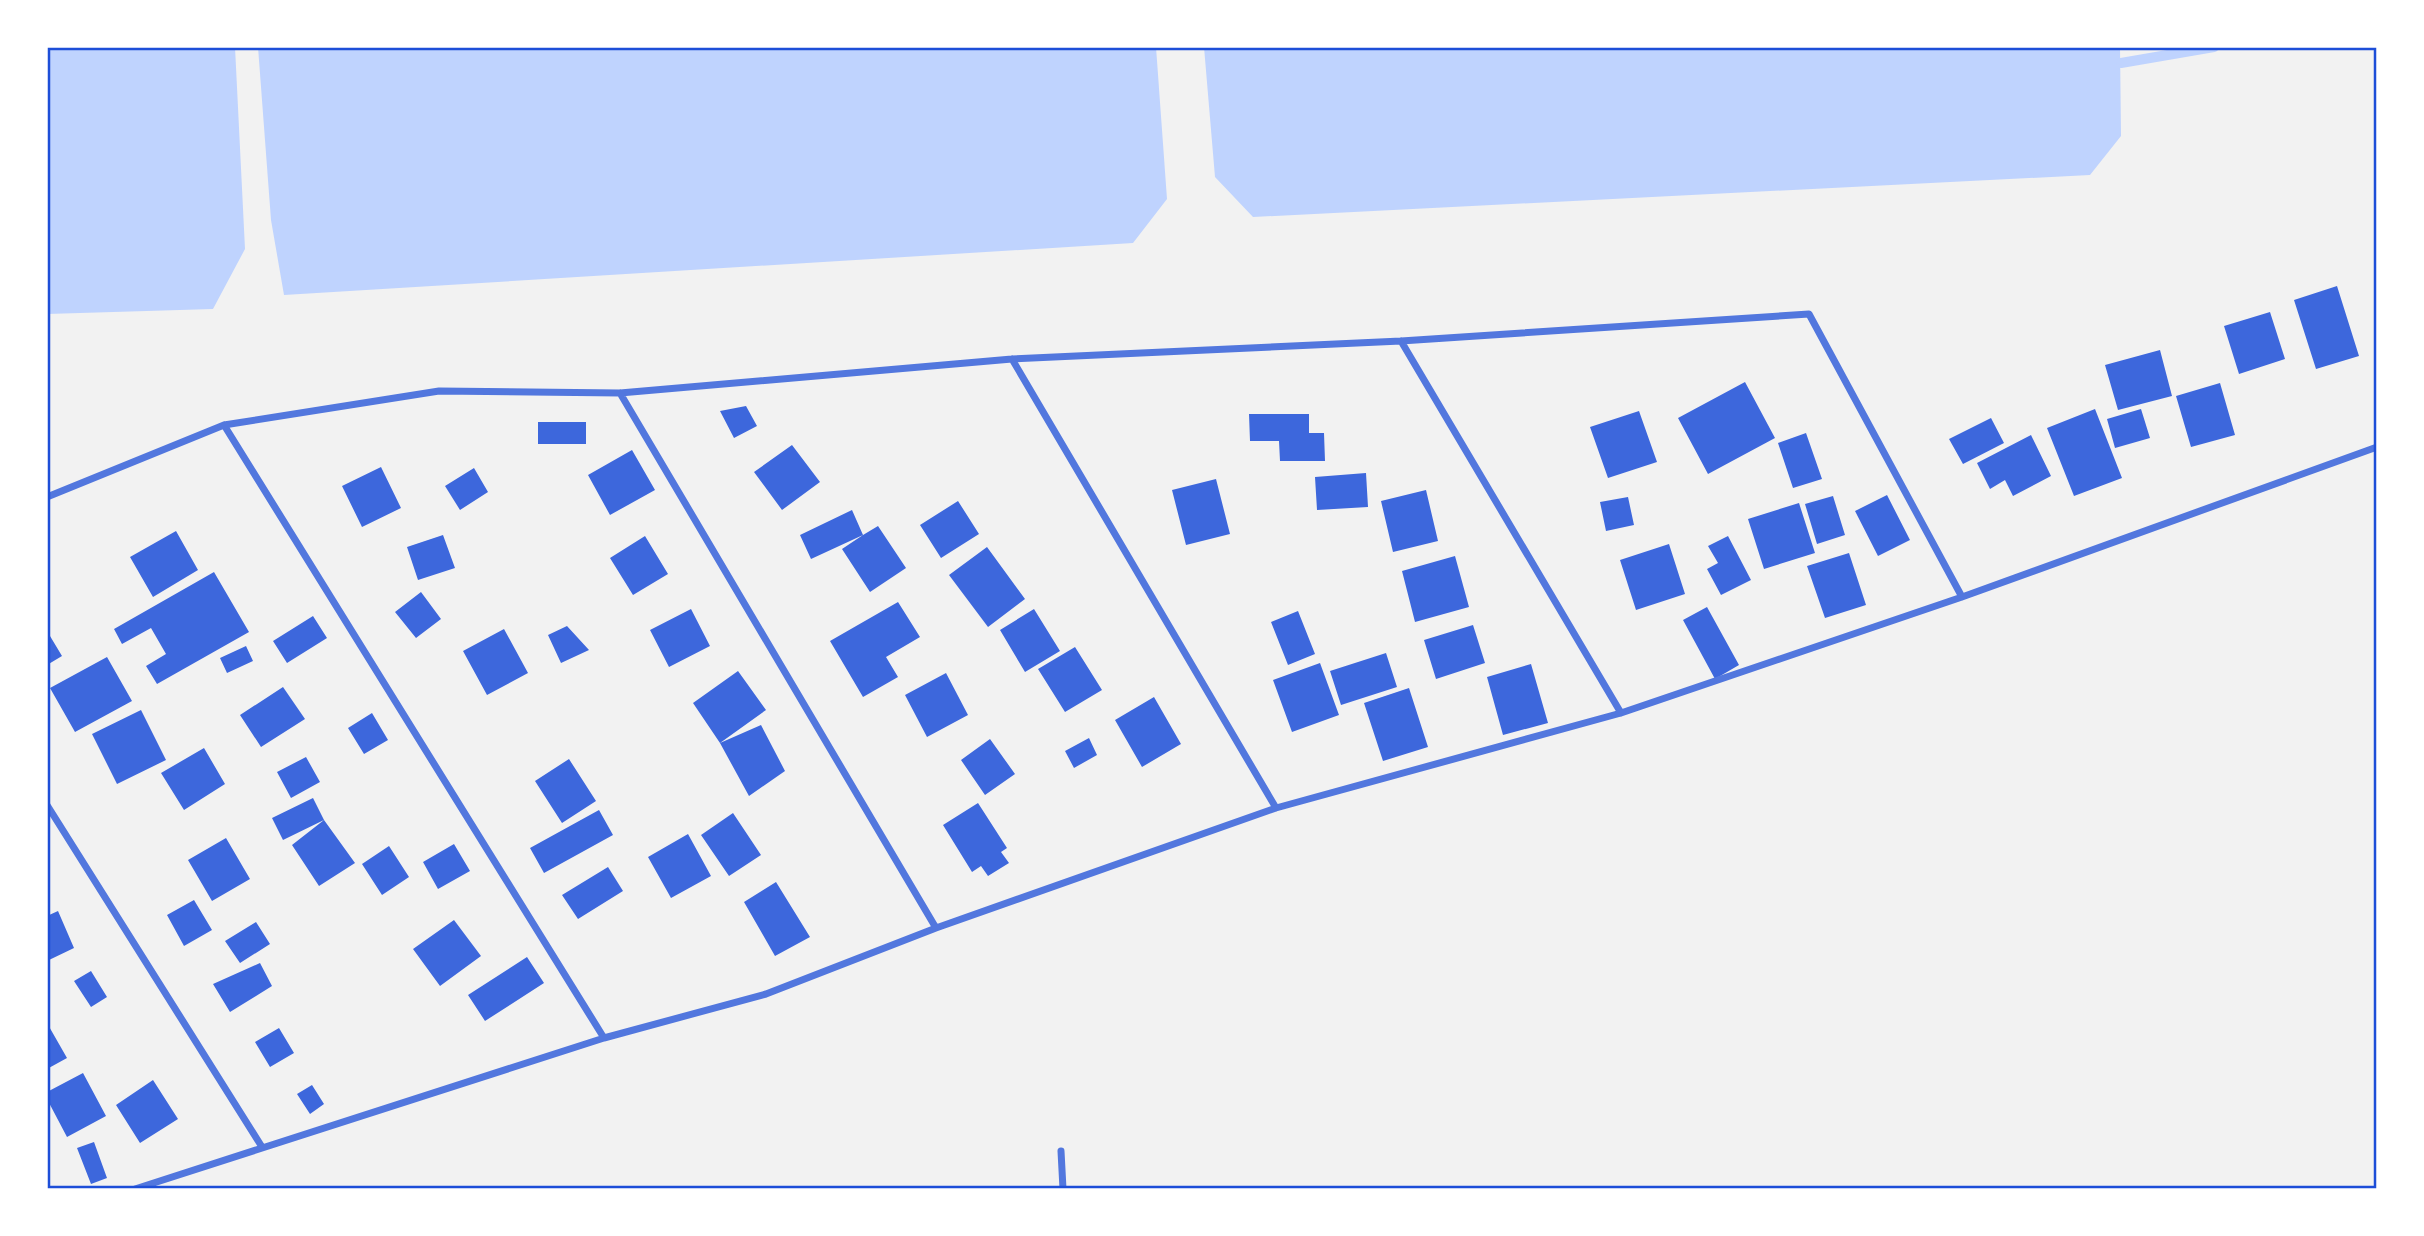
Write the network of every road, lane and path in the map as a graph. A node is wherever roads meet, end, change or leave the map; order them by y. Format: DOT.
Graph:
graph roads {
  1 [pos="1401,341"];
  2 [pos="1013,359"];
  3 [pos="620,393"];
  4 [pos="224,425"];
  5 [pos="2377,447"];
  6 [pos="47,497"];
  7 [pos="1962,597"];
  8 [pos="1621,713"];
  9 [pos="47,805"];
  10 [pos="1276,808"];
  11 [pos="936,928"];
  12 [pos="604,1038"];
  13 [pos="262,1147"];
  14 [pos="1061,1151"];
  15 [pos="135,1189"];
  16 [pos="1063,1189"];
  1 -- 2 [label="street"];
  1 -- 7 [label="street"];
  1 -- 8 [label="street"];
  2 -- 3 [label="street"];
  2 -- 10 [label="street"];
  3 -- 4 [label="street"];
  3 -- 11 [label="street"];
  4 -- 6 [label="street"];
  4 -- 12 [label="street"];
  5 -- 7 [label="street"];
  7 -- 8 [label="street"];
  8 -- 10 [label="street"];
  9 -- 13 [label="street"];
  10 -- 11 [label="street"];
  11 -- 12 [label="street"];
  12 -- 13 [label="street"];
  13 -- 15 [label="street"];
  14 -- 16 [label="street"];
}
